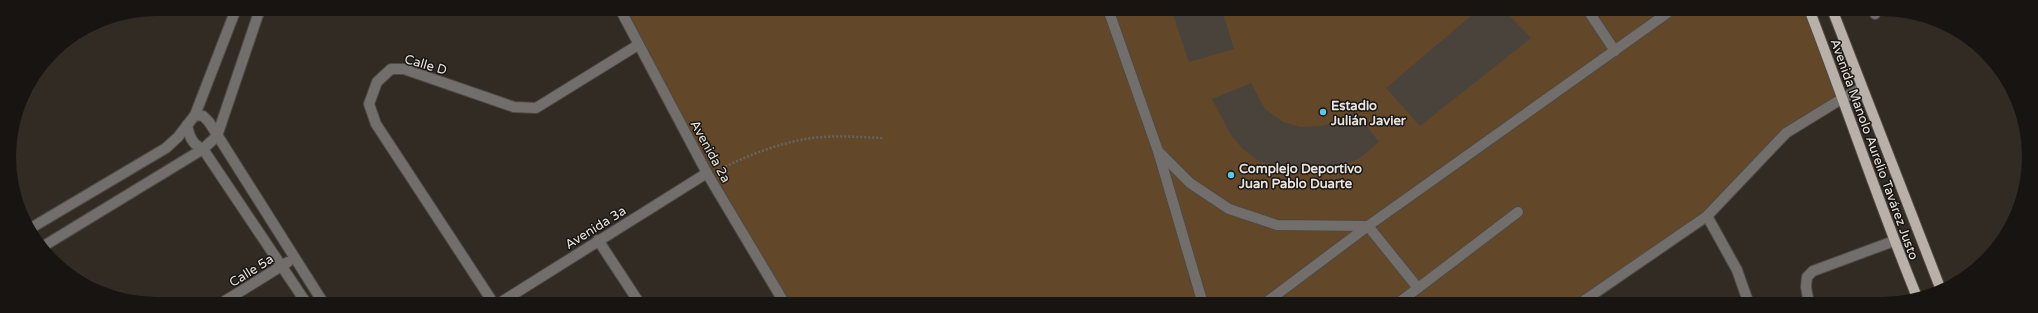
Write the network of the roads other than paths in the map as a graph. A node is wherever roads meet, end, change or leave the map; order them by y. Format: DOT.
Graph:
graph roads {
  1 [pos="233,16"];
  2 [pos="258,16"];
  3 [pos="624,16"];
  4 [pos="1110,16"];
  5 [pos="1592,16"];
  6 [pos="1663,16"];
  7 [pos="1812,16"];
  8 [pos="1835,16"];
  9 [pos="638,45"];
  10 [pos="1615,51"];
  11 [pos="1862,88"];
  12 [pos="1843,98"];
  13 [pos="195,114"];
  14 [pos="187,125"];
  15 [pos="217,136"];
  16 [pos="203,149"];
  17 [pos="1158,151"];
  18 [pos="708,174"];
  19 [pos="1518,212"];
  20 [pos="1707,216"];
  21 [pos="34,226"];
  22 [pos="1368,226"];
  23 [pos="598,240"];
  24 [pos="1894,241"];
  25 [pos="47,244"];
  26 [pos="295,257"];
  27 [pos="283,265"];
  28 [pos="1939,285"];
  29 [pos="1418,288"];
  30 [pos="1915,293"];
  31 [pos="231,297"];
  32 [pos="302,297"];
  33 [pos="320,297"];
  34 [pos="489,297"];
  35 [pos="509,297"];
  36 [pos="635,297"];
  37 [pos="780,297"];
  38 [pos="1201,297"];
  39 [pos="1273,297"];
  40 [pos="1406,297"];
  41 [pos="1589,297"];
  42 [pos="1747,297"];
  43 [pos="1808,297"];
  1 -- 13 [label="street"];
  2 -- 15 [label="street"];
  3 -- 9 [label="street, Avenida 2a"];
  4 -- 17 [label="street"];
  5 -- 10 [label="street"];
  6 -- 10 [label="street"];
  7 -- 12 [label="main road, Avenida Manolo Aurelio Tavárez Justo"];
  8 -- 11 [label="main road, Avenida Manolo Aurelio Tavárez Justo"];
  9 -- 18 [label="street, Avenida 2a"];
  9 -- 34 [label="street, Calle D"];
  10 -- 22 [label="street"];
  11 -- 12 [label="street"];
  11 -- 28 [label="main road, Avenida Manolo Aurelio Tavárez Justo"];
  12 -- 20 [label="street"];
  12 -- 24 [label="main road, Avenida Manolo Aurelio Tavárez Justo"];
  13 -- 14 [label="street"];
  13 -- 15 [label="street"];
  14 -- 16 [label="street"];
  14 -- 21 [label="street"];
  15 -- 16 [label="street"];
  15 -- 26 [label="street"];
  16 -- 25 [label="street"];
  16 -- 27 [label="street"];
  17 -- 22 [label="street"];
  17 -- 38 [label="street"];
  18 -- 23 [label="street, Avenida 3a"];
  18 -- 37 [label="street, Avenida 2a"];
  19 -- 29 [label="street"];
  20 -- 41 [label="street"];
  20 -- 42 [label="street"];
  22 -- 29 [label="street"];
  22 -- 39 [label="street"];
  23 -- 35 [label="street, Avenida 3a"];
  23 -- 36 [label="street"];
  24 -- 30 [label="main road, Avenida Manolo Aurelio Tavárez Justo"];
  24 -- 43 [label="street"];
  26 -- 27 [label="street, Calle 5a"];
  26 -- 33 [label="street"];
  27 -- 31 [label="street, Calle 5a"];
  27 -- 32 [label="street"];
  29 -- 40 [label="street"];
}
